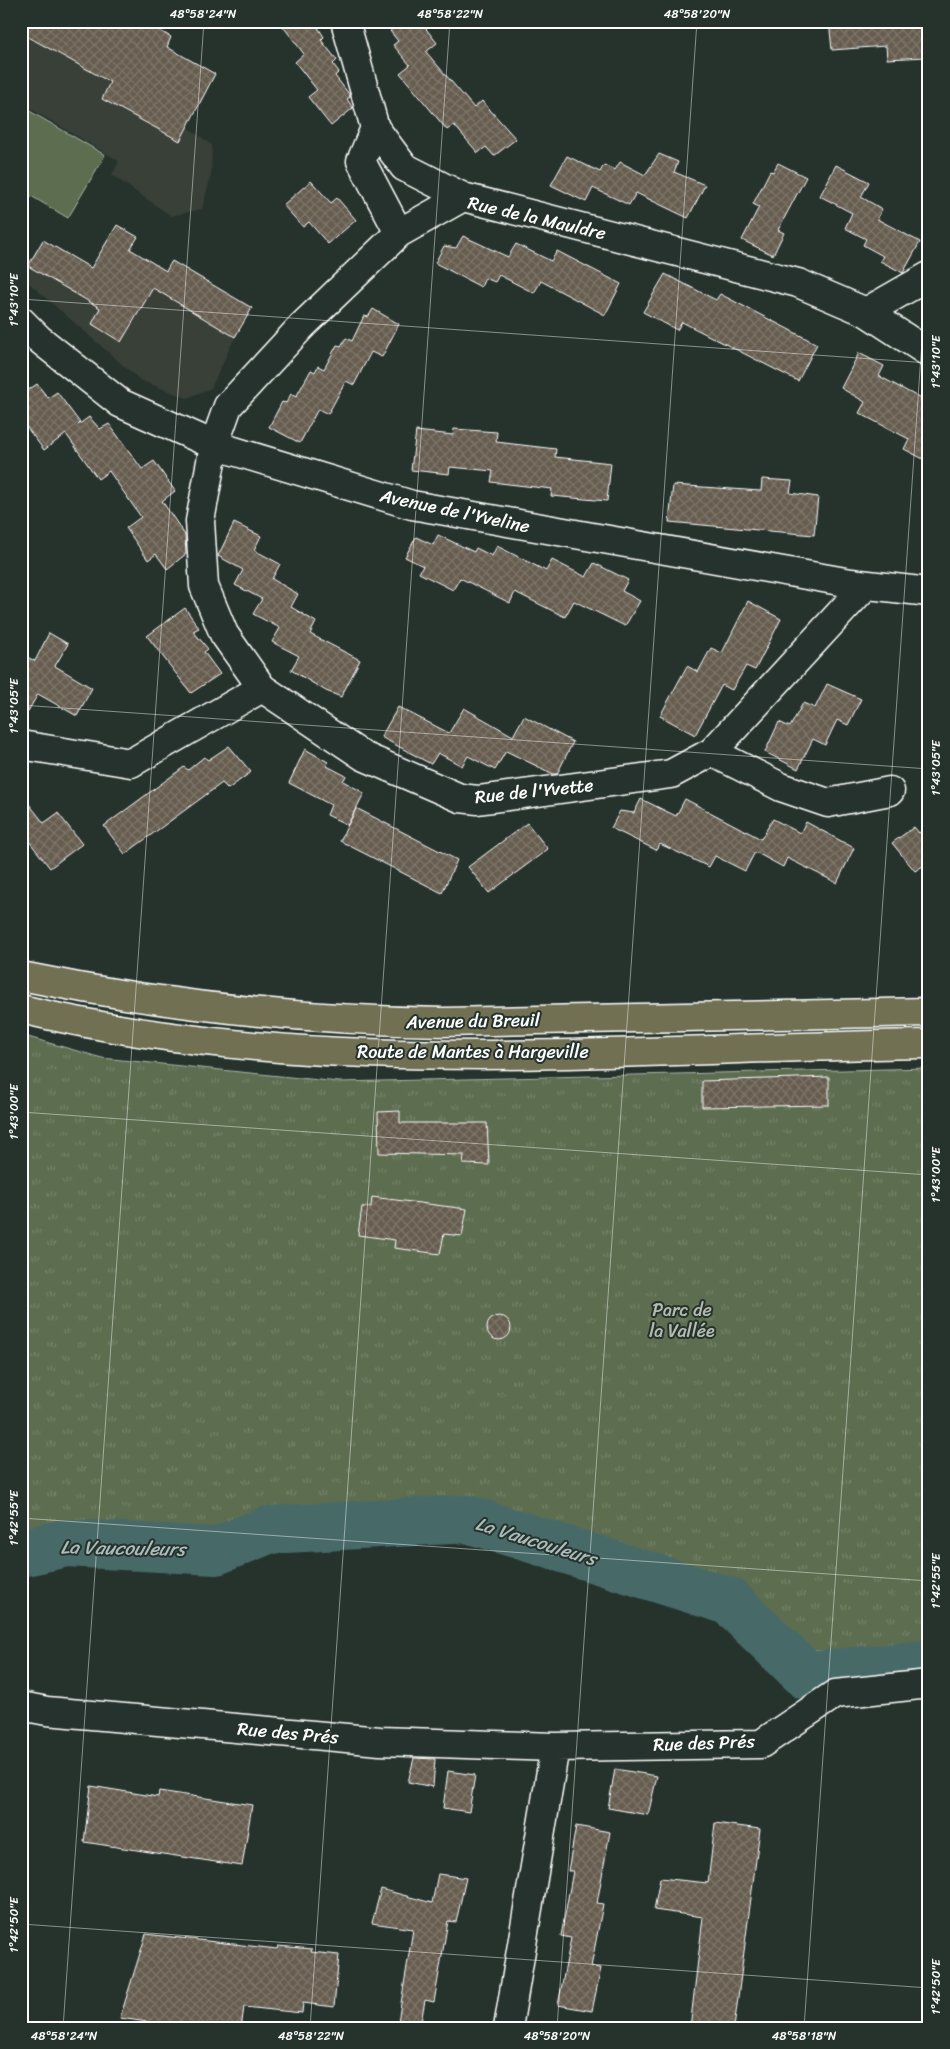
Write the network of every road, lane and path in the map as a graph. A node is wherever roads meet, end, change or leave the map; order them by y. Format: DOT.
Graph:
graph roads {
  1 [pos="345,21"];
  2 [pos="375,128"];
  3 [pos="463,197"];
  4 [pos="399,233"];
  5 [pos="929,276"];
  6 [pos="866,312"];
  7 [pos="21,321"];
  8 [pos="929,353"];
  9 [pos="214,445"];
  10 [pos="866,585"];
  11 [pos="929,592"];
  12 [pos="262,688"];
  13 [pos="21,745"];
  14 [pos="712,752"];
  15 [pos="890,791"];
  16 [pos="21,976"];
  17 [pos="21,1009"];
  18 [pos="929,1012"];
  19 [pos="929,1044"];
  20 [pos="929,1684"];
  21 [pos="21,1706"];
  22 [pos="555,1747"];
  23 [pos="508,2028"];
  1 -- 2 [label="street"];
  2 -- 3 [label="street"];
  2 -- 4 [label="street"];
  3 -- 4 [label="street, Rue de la Mauldre"];
  3 -- 6 [label="street, Rue de la Mauldre"];
  4 -- 9 [label="street, Rue de la Mauldre"];
  5 -- 6 [label="street"];
  6 -- 8 [label="street, Rue de la Mauldre"];
  7 -- 9 [label="street, Avenue de l'Yveline"];
  9 -- 10 [label="street, Avenue de l'Yveline"];
  9 -- 12 [label="street, Rue de l'Yvette"];
  10 -- 11 [label="street, Avenue de l'Yveline"];
  10 -- 14 [label="street, Rue de l'Yvette"];
  12 -- 13 [label="street"];
  12 -- 14 [label="street, Rue de l'Yvette"];
  14 -- 15 [label="street"];
  16 -- 18 [label="main road, Avenue du Breuil"];
  17 -- 19 [label="main road, Route de Mantes à Hargeville"];
  20 -- 22 [label="street, Rue des Prés"];
  21 -- 22 [label="street, Rue des Prés"];
  22 -- 23 [label="street"];
}
